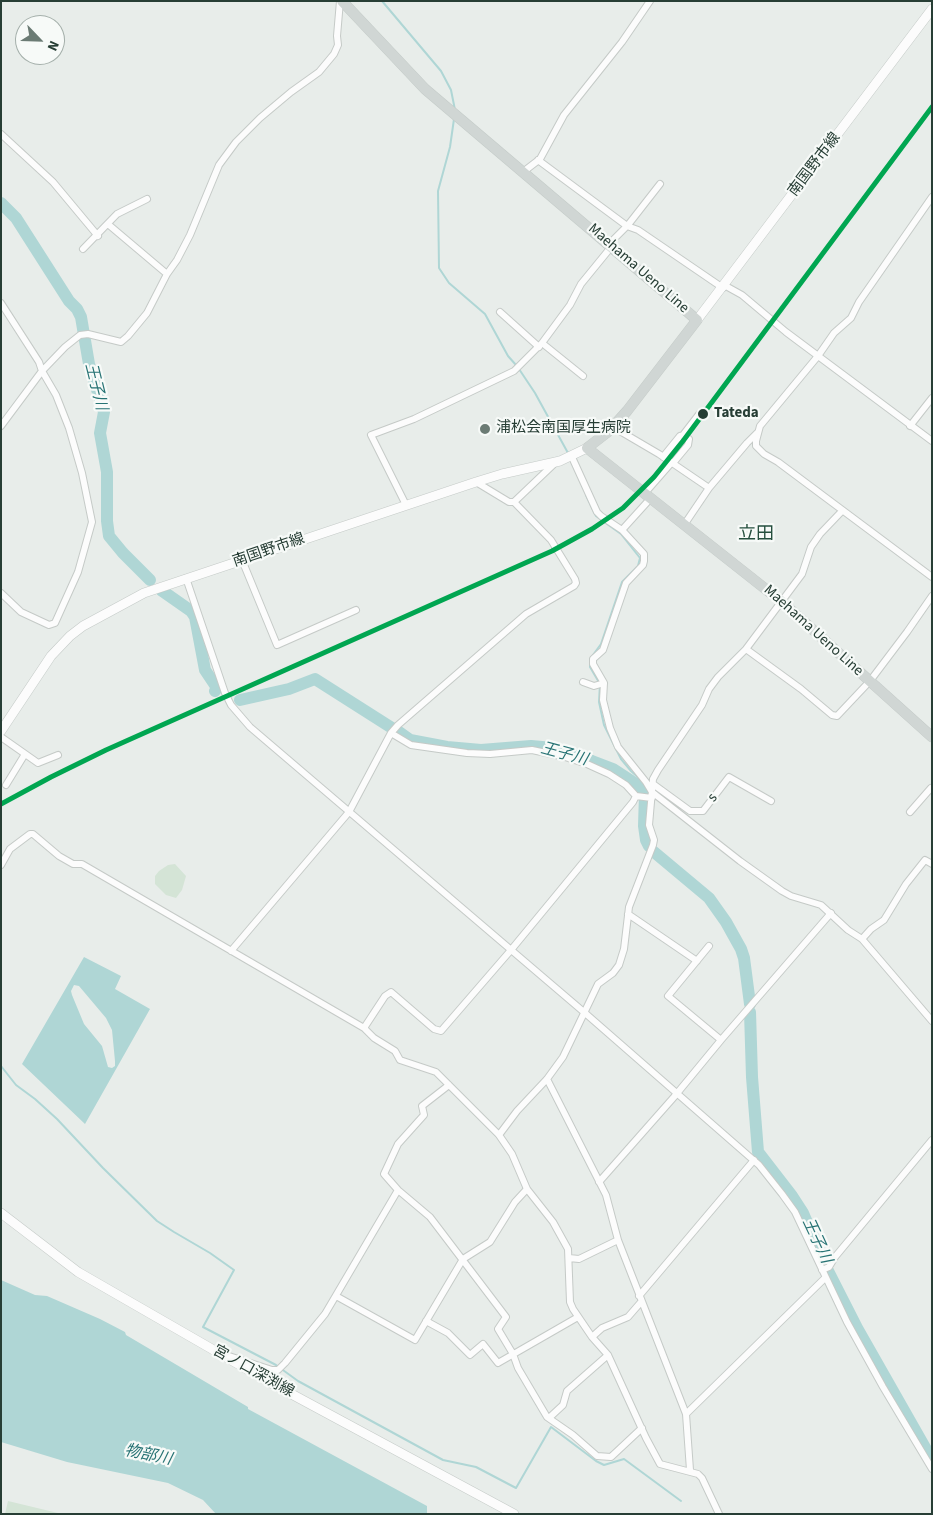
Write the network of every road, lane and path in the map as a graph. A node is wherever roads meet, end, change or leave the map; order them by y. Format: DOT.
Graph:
graph roads {
  1 [pos="650,1"];
  2 [pos="343,2"];
  3 [pos="932,10"];
  4 [pos="1,134"];
  5 [pos="538,160"];
  6 [pos="523,172"];
  7 [pos="660,184"];
  8 [pos="932,197"];
  9 [pos="147,199"];
  10 [pos="108,225"];
  11 [pos="627,226"];
  12 [pos="98,236"];
  13 [pos="611,245"];
  14 [pos="83,249"];
  15 [pos="167,274"];
  16 [pos="723,287"];
  17 [pos="1,304"];
  18 [pos="500,312"];
  19 [pos="697,320"];
  20 [pos="540,345"];
  21 [pos="818,356"];
  22 [pos="42,371"];
  23 [pos="582,376"];
  24 [pos="932,398"];
  25 [pos="700,413"];
  26 [pos="1,426"];
  27 [pos="910,426"];
  28 [pos="612,428"];
  29 [pos="757,433"];
  30 [pos="682,435"];
  31 [pos="932,441"];
  32 [pos="587,448"];
  33 [pos="572,456"];
  34 [pos="664,457"];
  35 [pos="556,462"];
  36 [pos="673,463"];
  37 [pos="476,482"];
  38 [pos="709,488"];
  39 [pos="647,496"];
  40 [pos="514,502"];
  41 [pos="406,505"];
  42 [pos="842,511"];
  43 [pos="684,525"];
  44 [pos="622,530"];
  45 [pos="242,560"];
  46 [pos="932,577"];
  47 [pos="186,578"];
  48 [pos="1,593"];
  49 [pos="932,596"];
  50 [pos="782,602"];
  51 [pos="356,610"];
  52 [pos="746,650"];
  53 [pos="870,681"];
  54 [pos="583,682"];
  55 [pos="604,683"];
  56 [pos="1,731"];
  57 [pos="391,733"];
  58 [pos="1,737"];
  59 [pos="932,737"];
  60 [pos="25,754"];
  61 [pos="58,755"];
  62 [pos="652,784"];
  63 [pos="6,785"];
  64 [pos="932,788"];
  65 [pos="652,795"];
  66 [pos="636,796"];
  67 [pos="771,801"];
  68 [pos="349,812"];
  69 [pos="910,812"];
  70 [pos="932,864"];
  71 [pos="1,865"];
  72 [pos="831,913"];
  73 [pos="628,914"];
  74 [pos="862,939"];
  75 [pos="709,946"];
  76 [pos="511,950"];
  77 [pos="231,951"];
  78 [pos="697,961"];
  79 [pos="585,1013"];
  80 [pos="932,1021"];
  81 [pos="364,1028"];
  82 [pos="721,1040"];
  83 [pos="547,1079"];
  84 [pos="449,1085"];
  85 [pos="677,1093"];
  86 [pos="499,1136"];
  87 [pos="932,1140"];
  88 [pos="754,1160"];
  89 [pos="599,1182"];
  90 [pos="527,1189"];
  91 [pos="398,1190"];
  92 [pos="1,1213"];
  93 [pos="618,1240"];
  94 [pos="569,1258"];
  95 [pos="463,1259"];
  96 [pos="825,1269"];
  97 [pos="825,1278"];
  98 [pos="336,1296"];
  99 [pos="640,1299"];
  100 [pos="578,1317"];
  101 [pos="426,1322"];
  102 [pos="592,1337"];
  103 [pos="220,1353"];
  104 [pos="513,1354"];
  105 [pos="608,1354"];
  106 [pos="686,1414"];
  107 [pos="549,1418"];
  108 [pos="642,1428"];
  109 [pos="932,1469"];
  110 [pos="690,1470"];
  111 [pos="514,1514"];
  112 [pos="719,1514"];
  1 -- 5 [label="street"];
  2 -- 6 [label="main road, Maehama Ueno Line"];
  2 -- 15 [label="street"];
  3 -- 16 [label="main road, 南国野市線"];
  4 -- 12 [label="street"];
  5 -- 6 [label="street"];
  5 -- 11 [label="street"];
  6 -- 13 [label="main road, Maehama Ueno Line"];
  7 -- 11 [label="street"];
  8 -- 21 [label="street"];
  9 -- 10 [label="street"];
  10 -- 12 [label="street"];
  10 -- 15 [label="street"];
  11 -- 13 [label="street"];
  11 -- 16 [label="street"];
  12 -- 14 [label="street"];
  13 -- 19 [label="main road, Maehama Ueno Line"];
  13 -- 20 [label="street"];
  15 -- 22 [label="street"];
  16 -- 19 [label="main road, 南国野市線"];
  16 -- 21 [label="street"];
  17 -- 22 [label="street"];
  18 -- 20 [label="street"];
  19 -- 28 [label="main road, Maehama Ueno Line"];
  20 -- 23 [label="street"];
  20 -- 41 [label="street"];
  21 -- 27 [label="street"];
  21 -- 29 [label="street"];
  22 -- 26 [label="street"];
  22 -- 48 [label="street"];
  24 -- 27 [label="street"];
  25 -- 30 [label="street"];
  27 -- 31 [label="street"];
  28 -- 32 [label="main road, Maehama Ueno Line"];
  28 -- 34 [label="street"];
  29 -- 38 [label="street"];
  29 -- 42 [label="street"];
  30 -- 34 [label="street"];
  30 -- 36 [label="street"];
  32 -- 33 [label="main road, 南国野市線"];
  32 -- 39 [label="main road, Maehama Ueno Line"];
  33 -- 35 [label="main road, 南国野市線"];
  33 -- 44 [label="street"];
  34 -- 36 [label="street"];
  35 -- 37 [label="main road, 南国野市線"];
  35 -- 40 [label="street"];
  36 -- 38 [label="street"];
  36 -- 39 [label="street"];
  37 -- 40 [label="street"];
  37 -- 41 [label="main road, 南国野市線"];
  38 -- 43 [label="street"];
  39 -- 43 [label="main road, Maehama Ueno Line"];
  39 -- 44 [label="street"];
  40 -- 57 [label="street"];
  41 -- 45 [label="main road, 南国野市線"];
  42 -- 46 [label="street"];
  42 -- 50 [label="street"];
  43 -- 50 [label="main road, Maehama Ueno Line"];
  44 -- 55 [label="street"];
  45 -- 47 [label="main road, 南国野市線"];
  45 -- 51 [label="street"];
  47 -- 56 [label="main road, 南国野市線"];
  47 -- 68 [label="street"];
  49 -- 53 [label="street"];
  50 -- 52 [label="street"];
  50 -- 53 [label="main road, Maehama Ueno Line"];
  52 -- 53 [label="street"];
  52 -- 62 [label="street"];
  53 -- 59 [label="main road, Maehama Ueno Line"];
  54 -- 55 [label="street"];
  55 -- 65 [label="street"];
  57 -- 66 [label="street"];
  57 -- 68 [label="street"];
  58 -- 60 [label="street"];
  60 -- 61 [label="street"];
  60 -- 63 [label="street"];
  62 -- 65 [label="street"];
  62 -- 67 [label="street, s"];
  64 -- 69 [label="street"];
  65 -- 66 [label="street"];
  65 -- 72 [label="street"];
  65 -- 73 [label="street"];
  66 -- 76 [label="street"];
  68 -- 76 [label="street"];
  68 -- 77 [label="street"];
  70 -- 74 [label="street"];
  71 -- 77 [label="street"];
  72 -- 74 [label="street"];
  72 -- 82 [label="street"];
  73 -- 78 [label="street"];
  73 -- 79 [label="street"];
  74 -- 80 [label="street"];
  75 -- 78 [label="street"];
  76 -- 79 [label="street"];
  76 -- 81 [label="street"];
  77 -- 81 [label="street"];
  78 -- 82 [label="street"];
  79 -- 83 [label="street"];
  79 -- 85 [label="street"];
  81 -- 84 [label="street"];
  82 -- 85 [label="street"];
  83 -- 86 [label="street"];
  83 -- 89 [label="street"];
  84 -- 86 [label="street"];
  84 -- 91 [label="street"];
  85 -- 88 [label="street"];
  85 -- 89 [label="street"];
  86 -- 90 [label="street"];
  87 -- 96 [label="street"];
  88 -- 96 [label="street"];
  88 -- 99 [label="street"];
  89 -- 93 [label="street"];
  90 -- 94 [label="street"];
  90 -- 95 [label="street"];
  91 -- 95 [label="street"];
  91 -- 98 [label="street"];
  92 -- 103 [label="main road, 宮ノ口深渕線"];
  93 -- 94 [label="street"];
  93 -- 99 [label="street"];
  94 -- 100 [label="street"];
  95 -- 101 [label="street"];
  95 -- 104 [label="street"];
  96 -- 97 [label="street"];
  97 -- 106 [label="street"];
  97 -- 109 [label="street"];
  98 -- 101 [label="street"];
  98 -- 103 [label="street"];
  99 -- 102 [label="street"];
  99 -- 106 [label="street"];
  100 -- 102 [label="street"];
  100 -- 104 [label="street"];
  101 -- 104 [label="street"];
  102 -- 105 [label="street"];
  103 -- 111 [label="main road, 宮ノ口深渕線"];
  104 -- 107 [label="street"];
  105 -- 107 [label="street"];
  105 -- 108 [label="street"];
  106 -- 110 [label="street"];
  107 -- 108 [label="street"];
  108 -- 110 [label="street"];
  110 -- 112 [label="street"];
}
